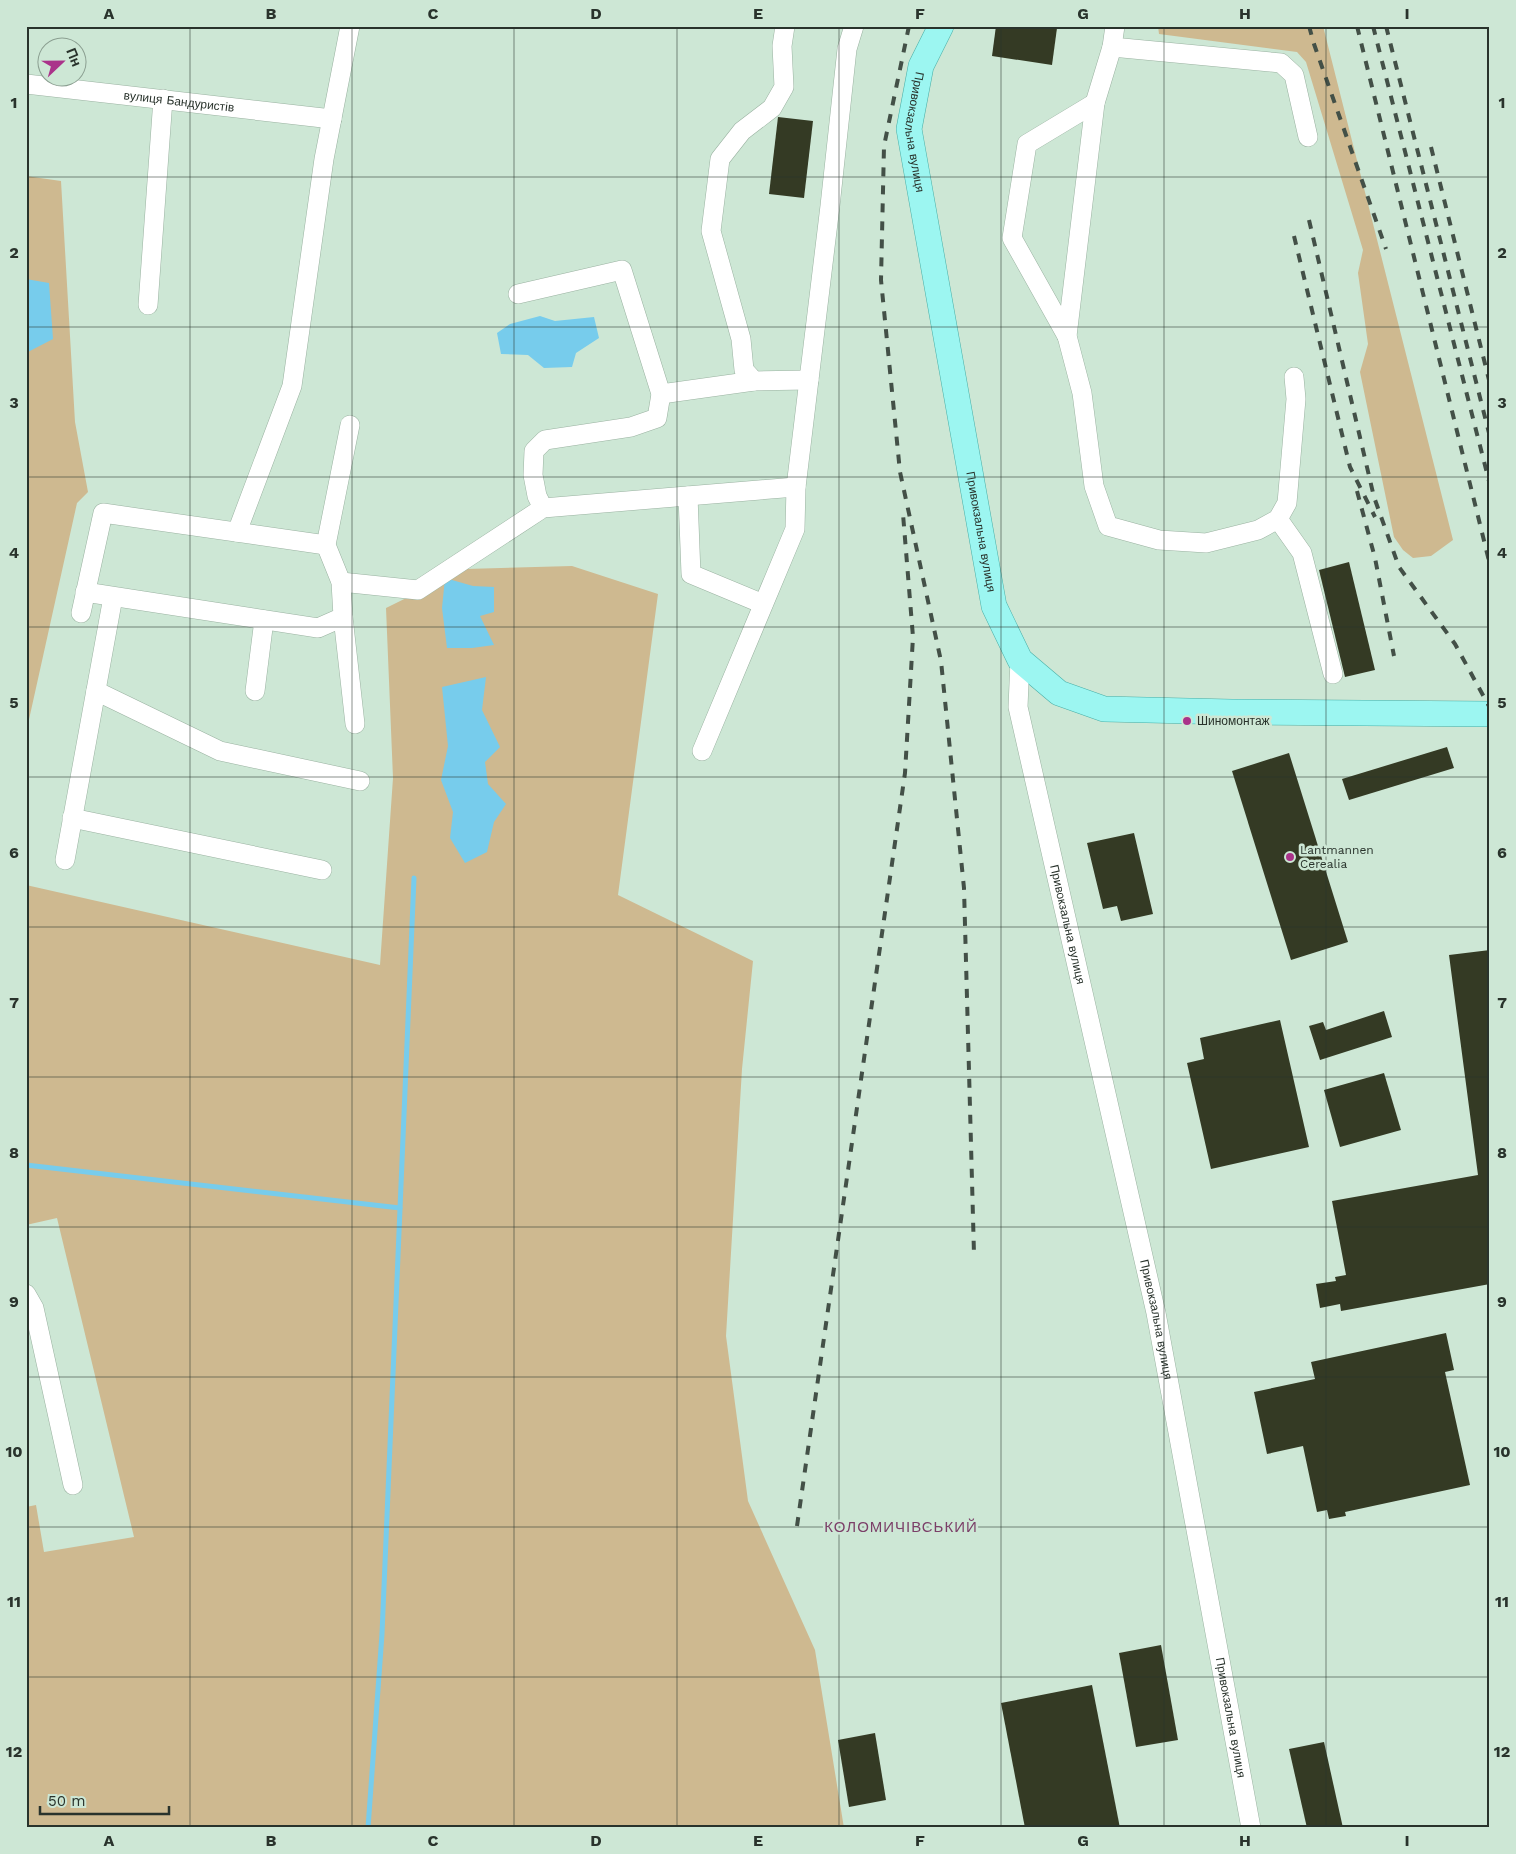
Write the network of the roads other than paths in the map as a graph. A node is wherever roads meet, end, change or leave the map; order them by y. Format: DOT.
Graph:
graph roads {
  1 [pos="350,26"];
  2 [pos="785,26"];
  3 [pos="854,26"];
  4 [pos="941,26"];
  5 [pos="1115,26"];
  6 [pos="1112,47"];
  7 [pos="26,84"];
  8 [pos="163,99"];
  9 [pos="1095,103"];
  10 [pos="332,119"];
  11 [pos="1308,137"];
  12 [pos="518,294"];
  13 [pos="148,305"];
  14 [pos="1067,336"];
  15 [pos="1294,377"];
  16 [pos="809,380"];
  17 [pos="754,381"];
  18 [pos="661,394"];
  19 [pos="350,425"];
  20 [pos="796,487"];
  21 [pos="688,496"];
  22 [pos="543,508"];
  23 [pos="1278,519"];
  24 [pos="237,532"];
  25 [pos="326,545"];
  26 [pos="341,582"];
  27 [pos="85,592"];
  28 [pos="113,597"];
  29 [pos="763,604"];
  30 [pos="81,613"];
  31 [pos="343,617"];
  32 [pos="264,620"];
  33 [pos="1020,660"];
  34 [pos="1333,674"];
  35 [pos="96,691"];
  36 [pos="255,691"];
  37 [pos="1490,714"];
  38 [pos="356,724"];
  39 [pos="702,751"];
  40 [pos="360,781"];
  41 [pos="72,818"];
  42 [pos="65,860"];
  43 [pos="322,870"];
  44 [pos="26,1294"];
  45 [pos="73,1484"];
  46 [pos="1251,1828"];
  1 -- 10 [label="street"];
  2 -- 17 [label="street"];
  3 -- 16 [label="street"];
  4 -- 33 [label="main road, Привокзальна вулиця"];
  5 -- 6 [label="street"];
  6 -- 9 [label="street"];
  6 -- 11 [label="street"];
  7 -- 8 [label="street, вулиця Бандуристів"];
  8 -- 10 [label="street, вулиця Бандуристів"];
  8 -- 13 [label="street"];
  9 -- 14 [label="street"];
  9 -- 14 [label="street"];
  10 -- 24 [label="street"];
  12 -- 18 [label="street"];
  14 -- 23 [label="street"];
  15 -- 23 [label="street"];
  16 -- 17 [label="street"];
  16 -- 20 [label="street"];
  17 -- 18 [label="street"];
  18 -- 22 [label="street"];
  19 -- 25 [label="street"];
  20 -- 21 [label="street"];
  20 -- 29 [label="street"];
  21 -- 22 [label="street"];
  21 -- 29 [label="street"];
  22 -- 26 [label="street"];
  23 -- 34 [label="street"];
  24 -- 25 [label="street"];
  24 -- 27 [label="street"];
  25 -- 26 [label="street"];
  26 -- 31 [label="street"];
  27 -- 28 [label="street"];
  27 -- 30 [label="street"];
  28 -- 32 [label="street"];
  28 -- 35 [label="street"];
  29 -- 39 [label="street"];
  31 -- 32 [label="street"];
  31 -- 38 [label="street"];
  32 -- 36 [label="street"];
  33 -- 37 [label="main road"];
  33 -- 46 [label="street, Привокзальна вулиця"];
  35 -- 40 [label="street"];
  35 -- 41 [label="street"];
  41 -- 42 [label="street"];
  41 -- 43 [label="street"];
  44 -- 45 [label="street"];
}
